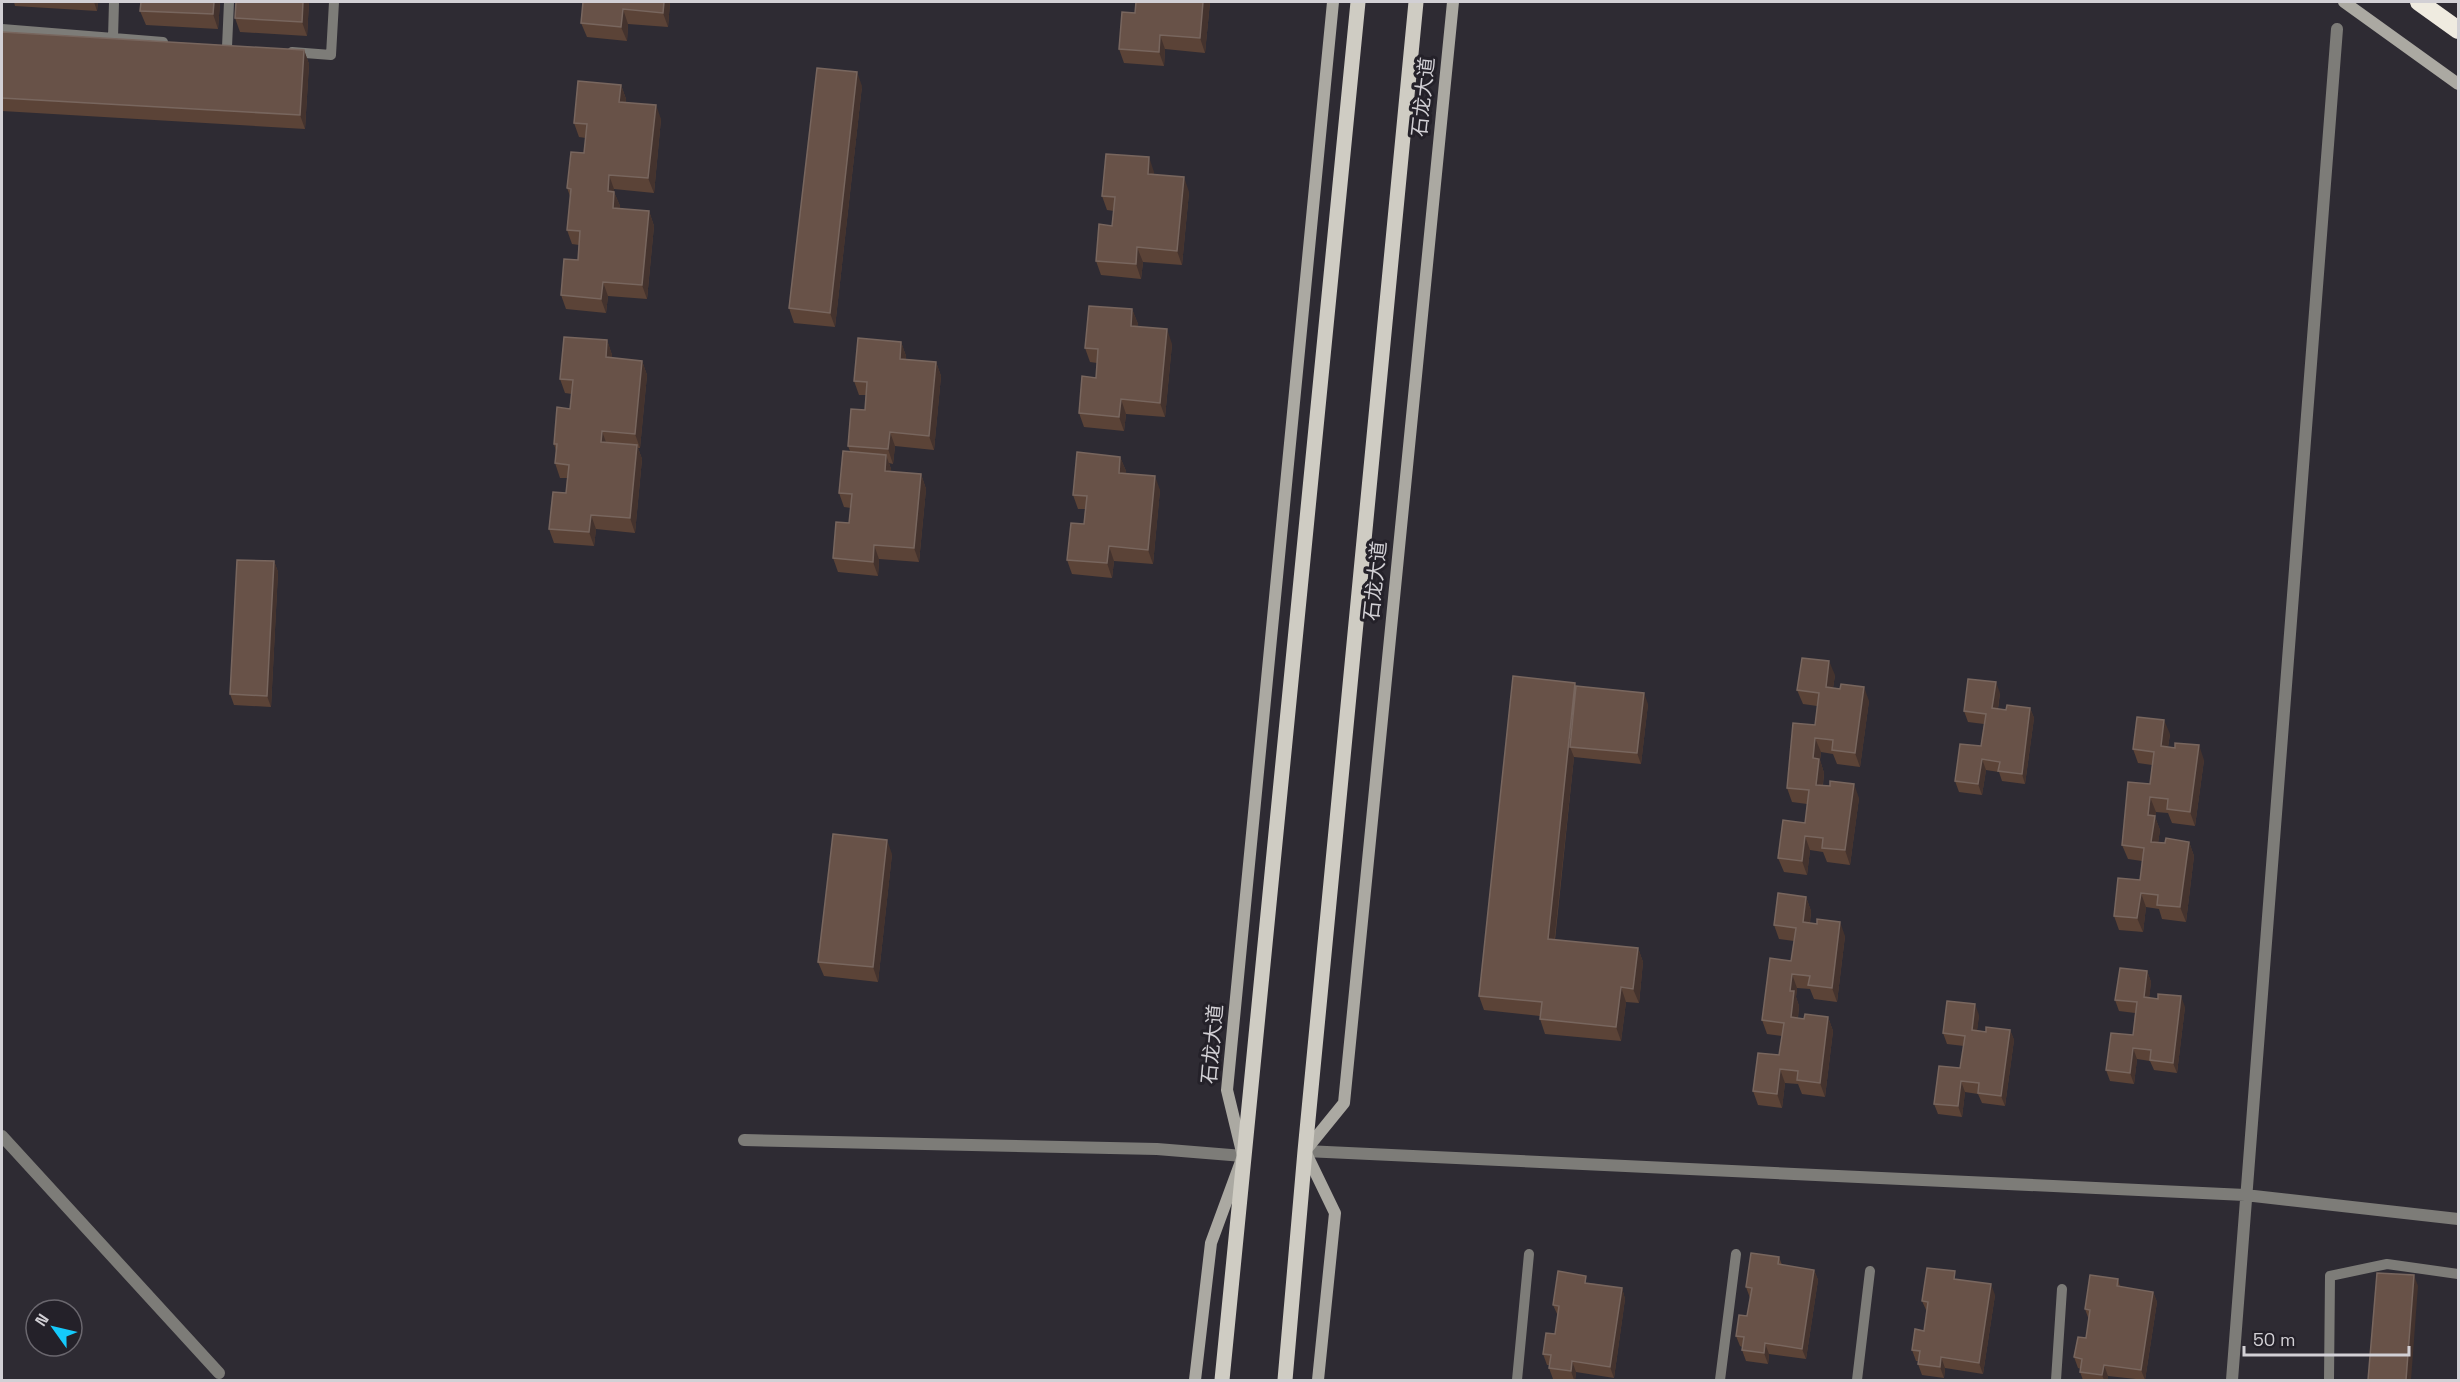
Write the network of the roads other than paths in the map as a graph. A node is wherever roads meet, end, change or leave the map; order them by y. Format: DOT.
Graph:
graph roads {
  1 [pos="114,2"];
  2 [pos="229,2"];
  3 [pos="334,2"];
  4 [pos="1334,2"];
  5 [pos="1358,2"];
  6 [pos="1416,2"];
  7 [pos="1453,2"];
  8 [pos="2344,2"];
  9 [pos="2419,2"];
  10 [pos="2,29"];
  11 [pos="2337,29"];
  12 [pos="2458,30"];
  13 [pos="112,38"];
  14 [pos="170,42"];
  15 [pos="227,47"];
  16 [pos="284,51"];
  17 [pos="2458,84"];
  18 [pos="2,1136"];
  19 [pos="744,1140"];
  20 [pos="1305,1151"];
  21 [pos="1243,1156"];
  22 [pos="2245,1195"];
  23 [pos="2458,1219"];
  24 [pos="1529,1254"];
  25 [pos="1736,1254"];
  26 [pos="1870,1271"];
  27 [pos="2458,1274"];
  28 [pos="2062,1289"];
  29 [pos="219,1373"];
  30 [pos="1195,1380"];
  31 [pos="1222,1380"];
  32 [pos="1285,1380"];
  33 [pos="1318,1380"];
  34 [pos="1517,1380"];
  35 [pos="1720,1380"];
  36 [pos="1857,1380"];
  37 [pos="2056,1380"];
  38 [pos="2232,1380"];
  39 [pos="2329,1380"];
  1 -- 13 [label="lane"];
  2 -- 15 [label="lane"];
  3 -- 16 [label="lane"];
  4 -- 21 [label="street, 石龙大道"];
  5 -- 21 [label="main road, 石龙大道"];
  6 -- 20 [label="main road, 石龙大道"];
  7 -- 20 [label="street, 石龙大道"];
  8 -- 17 [label="street"];
  9 -- 12 [label="highway"];
  10 -- 13 [label="lane"];
  11 -- 22 [label="street"];
  13 -- 14 [label="lane"];
  18 -- 29 [label="street"];
  19 -- 21 [label="street"];
  20 -- 22 [label="street"];
  20 -- 32 [label="main road, 石龙大道"];
  20 -- 33 [label="street"];
  21 -- 30 [label="street, 石龙大道"];
  21 -- 31 [label="main road, 石龙大道"];
  22 -- 23 [label="street"];
  22 -- 38 [label="street"];
  24 -- 34 [label="lane"];
  25 -- 35 [label="lane"];
  26 -- 36 [label="lane"];
  27 -- 39 [label="lane"];
  28 -- 37 [label="lane"];
}
